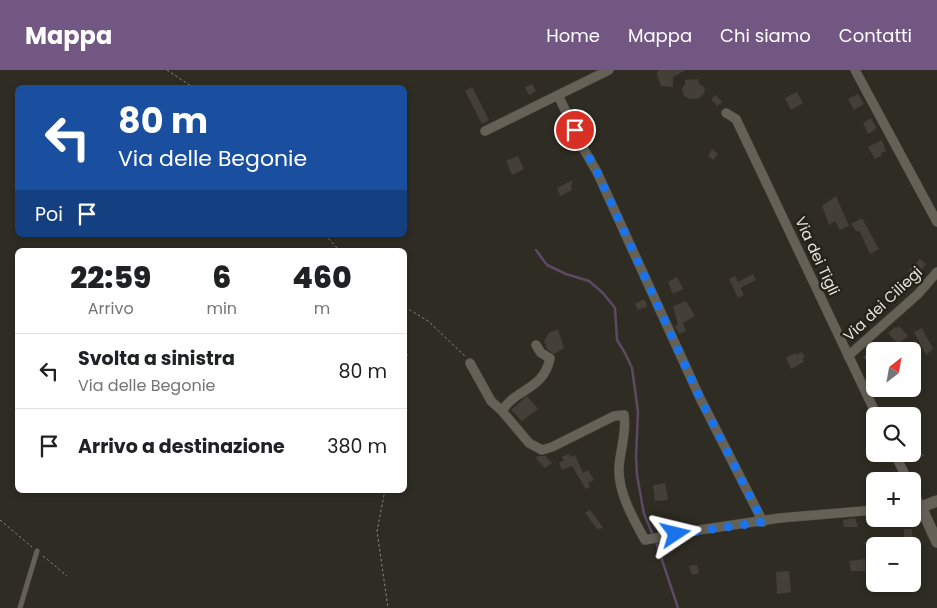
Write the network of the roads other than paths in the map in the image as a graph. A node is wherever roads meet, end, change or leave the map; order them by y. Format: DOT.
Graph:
graph roads {
  1 [pos="610,70"];
  2 [pos="856,70"];
  3 [pos="558,95"];
  4 [pos="726,113"];
  5 [pos="485,131"];
  6 [pos="937,222"];
  7 [pos="937,272"];
  8 [pos="536,345"];
  9 [pos="848,356"];
  10 [pos="470,363"];
  11 [pos="873,407"];
  12 [pos="502,412"];
  13 [pos="937,501"];
  14 [pos="921,506"];
  15 [pos="866,511"];
  16 [pos="921,514"];
  17 [pos="763,522"];
  18 [pos="937,542"];
  19 [pos="36,551"];
  20 [pos="20,608"];
  1 -- 3 [label="street"];
  2 -- 6 [label="street"];
  3 -- 5 [label="street"];
  3 -- 17 [label="street"];
  4 -- 9 [label="street, Via dei Tigli"];
  7 -- 9 [label="street, Via dei Ciliegi"];
  8 -- 12 [label="street"];
  9 -- 11 [label="street, Via dei Tigli"];
  10 -- 12 [label="street"];
  12 -- 17 [label="street"];
  13 -- 14 [label="street"];
  15 -- 17 [label="street"];
  16 -- 18 [label="street"];
  19 -- 20 [label="lane"];
}
